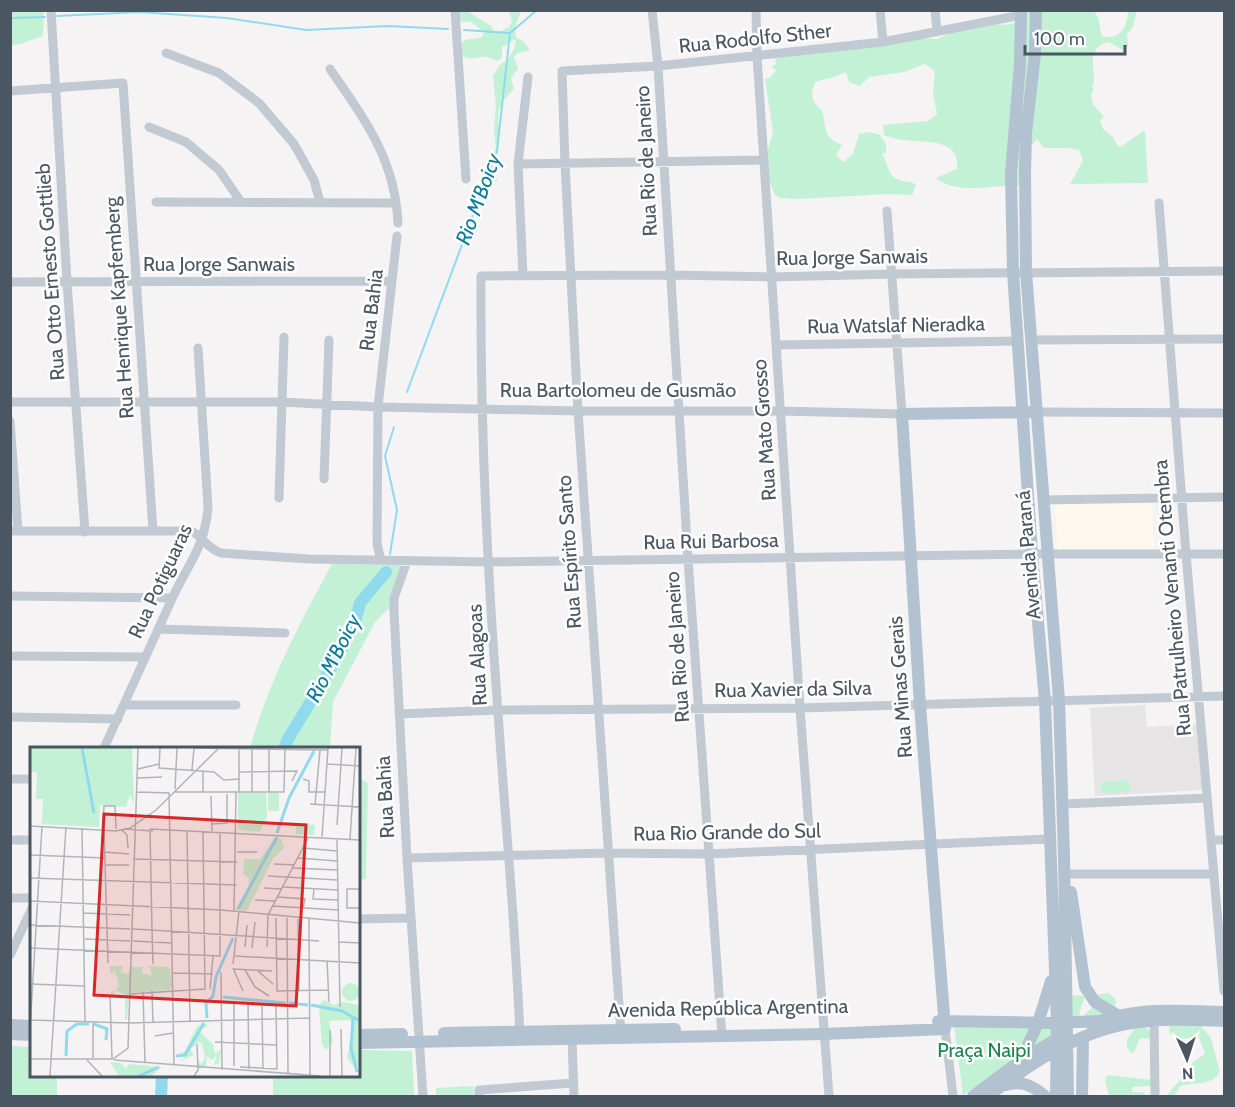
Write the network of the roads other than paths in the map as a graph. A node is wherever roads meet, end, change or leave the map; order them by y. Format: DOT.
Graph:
graph roads {
  1 [pos="51,10"];
  2 [pos="455,10"];
  3 [pos="652,10"];
  4 [pos="756,10"];
  5 [pos="880,10"];
  6 [pos="935,10"];
  7 [pos="1036,10"];
  8 [pos="1021,13"];
  9 [pos="936,32"];
  10 [pos="883,42"];
  11 [pos="166,53"];
  12 [pos="757,56"];
  13 [pos="658,66"];
  14 [pos="330,69"];
  15 [pos="562,71"];
  16 [pos="528,77"];
  17 [pos="56,87"];
  18 [pos="10,90"];
  19 [pos="149,127"];
  20 [pos="764,160"];
  21 [pos="664,162"];
  22 [pos="518,164"];
  23 [pos="565,164"];
  24 [pos="466,179"];
  25 [pos="156,202"];
  26 [pos="241,202"];
  27 [pos="320,202"];
  28 [pos="396,203"];
  29 [pos="1159,203"];
  30 [pos="887,211"];
  31 [pos="398,223"];
  32 [pos="397,239"];
  33 [pos="1164,271"];
  34 [pos="1224,271"];
  35 [pos="1013,272"];
  36 [pos="1026,272"];
  37 [pos="892,274"];
  38 [pos="671,275"];
  39 [pos="481,276"];
  40 [pos="523,276"];
  41 [pos="571,276"];
  42 [pos="772,277"];
  43 [pos="391,281"];
  44 [pos="10,282"];
  45 [pos="67,282"];
  46 [pos="136,282"];
  47 [pos="284,337"];
  48 [pos="1169,339"];
  49 [pos="1224,339"];
  50 [pos="329,340"];
  51 [pos="1031,340"];
  52 [pos="1017,341"];
  53 [pos="896,342"];
  54 [pos="776,345"];
  55 [pos="198,348"];
  56 [pos="76,401"];
  57 [pos="10,402"];
  58 [pos="143,402"];
  59 [pos="201,402"];
  60 [pos="280,402"];
  61 [pos="325,404"];
  62 [pos="378,407"];
  63 [pos="482,409"];
  64 [pos="680,410"];
  65 [pos="578,411"];
  66 [pos="780,411"];
  67 [pos="1175,411"];
  68 [pos="1023,412"];
  69 [pos="1036,412"];
  70 [pos="1224,413"];
  71 [pos="902,414"];
  72 [pos="10,421"];
  73 [pos="324,479"];
  74 [pos="1224,497"];
  75 [pos="279,498"];
  76 [pos="1182,498"];
  77 [pos="1043,500"];
  78 [pos="14,531"];
  79 [pos="153,531"];
  80 [pos="85,532"];
  81 [pos="203,541"];
  82 [pos="1032,554"];
  83 [pos="1048,554"];
  84 [pos="1186,554"];
  85 [pos="1224,554"];
  86 [pos="911,557"];
  87 [pos="790,558"];
  88 [pos="381,560"];
  89 [pos="588,560"];
  90 [pos="688,560"];
  91 [pos="407,561"];
  92 [pos="490,562"];
  93 [pos="10,596"];
  94 [pos="172,598"];
  95 [pos="158,629"];
  96 [pos="285,633"];
  97 [pos="10,656"];
  98 [pos="144,657"];
  99 [pos="1199,696"];
  100 [pos="1224,696"];
  101 [pos="1045,700"];
  102 [pos="1059,700"];
  103 [pos="124,705"];
  104 [pos="236,705"];
  105 [pos="920,705"];
  106 [pos="700,708"];
  107 [pos="800,708"];
  108 [pos="598,709"];
  109 [pos="498,710"];
  110 [pos="399,714"];
  111 [pos="10,717"];
  112 [pos="118,718"];
  113 [pos="104,747"];
  114 [pos="10,779"];
  115 [pos="30,779"];
  116 [pos="1207,798"];
  117 [pos="1063,804"];
  118 [pos="1048,839"];
  119 [pos="10,840"];
  120 [pos="30,840"];
  121 [pos="1211,840"];
  122 [pos="1224,840"];
  123 [pos="930,844"];
  124 [pos="811,848"];
  125 [pos="607,853"];
  126 [pos="709,854"];
  127 [pos="509,855"];
  128 [pos="1064,856"];
  129 [pos="407,858"];
  130 [pos="1069,874"];
  131 [pos="1214,874"];
  132 [pos="10,898"];
  133 [pos="30,898"];
  134 [pos="410,918"];
  135 [pos="360,919"];
  136 [pos="27,928"];
  137 [pos="10,955"];
  138 [pos="1055,964"];
  139 [pos="1224,991"];
  140 [pos="1224,1012"];
  141 [pos="1117,1016"];
  142 [pos="1154,1020"];
  143 [pos="1224,1021"];
  144 [pos="1038,1023"];
  145 [pos="10,1025"];
  146 [pos="944,1025"];
  147 [pos="30,1026"];
  148 [pos="1065,1030"];
  149 [pos="824,1031"];
  150 [pos="722,1032"];
  151 [pos="10,1034"];
  152 [pos="621,1034"];
  153 [pos="30,1035"];
  154 [pos="360,1035"];
  155 [pos="520,1036"];
  156 [pos="419,1037"];
  157 [pos="1083,1038"];
  158 [pos="572,1039"];
  159 [pos="360,1043"];
  160 [pos="1057,1044"];
  161 [pos="1020,1061"];
  162 [pos="573,1083"];
  163 [pos="1002,1086"];
  164 [pos="423,1096"];
  165 [pos="479,1096"];
  166 [pos="574,1096"];
  167 [pos="829,1096"];
  168 [pos="953,1096"];
  169 [pos="973,1096"];
  170 [pos="988,1096"];
  171 [pos="1045,1096"];
  172 [pos="1056,1096"];
  173 [pos="1068,1096"];
  174 [pos="1082,1096"];
  175 [pos="1155,1096"];
  1 -- 17 [label="street, Rua Otto Ernesto Gottlieb"];
  2 -- 24 [label="street"];
  3 -- 13 [label="street, Rua Rio de Janeiro"];
  4 -- 12 [label="street, Rua Mato Grosso"];
  5 -- 10 [label="street"];
  6 -- 9 [label="street"];
  7 -- 36 [label="main road, Avenida Paraná"];
  8 -- 9 [label="street, Rua Rodolfo Sther"];
  8 -- 35 [label="main road, Avenida Paraná"];
  9 -- 10 [label="street, Rua Rodolfo Sther"];
  10 -- 12 [label="street, Rua Rodolfo Sther"];
  11 -- 27 [label="street"];
  12 -- 13 [label="street, Rua Rodolfo Sther"];
  12 -- 20 [label="street, Rua Mato Grosso"];
  13 -- 15 [label="street, Rua Rodolfo Sther"];
  13 -- 21 [label="street, Rua Rio de Janeiro"];
  14 -- 28 [label="street"];
  15 -- 23 [label="street, Rua Espírito Santo"];
  16 -- 22 [label="street"];
  17 -- 18 [label="street"];
  17 -- 45 [label="street, Rua Otto Ernesto Gottlieb"];
  17 -- 46 [label="street, Rua Henrique Kapfemberg"];
  19 -- 26 [label="street"];
  20 -- 21 [label="street"];
  20 -- 42 [label="street, Rua Mato Grosso"];
  21 -- 23 [label="street"];
  21 -- 38 [label="street, Rua Rio de Janeiro"];
  22 -- 23 [label="street"];
  22 -- 40 [label="street"];
  23 -- 41 [label="street, Rua Espírito Santo"];
  25 -- 26 [label="street"];
  26 -- 27 [label="street"];
  27 -- 28 [label="street"];
  28 -- 31 [label="street"];
  29 -- 33 [label="street, Rua Patrulheiro Venanti Otembra"];
  30 -- 37 [label="street, Rua Minas Gerais"];
  32 -- 43 [label="street, Rua Bahia"];
  33 -- 34 [label="street, Rua Jorge Sanwais"];
  33 -- 36 [label="street, Rua Jorge Sanwais"];
  33 -- 48 [label="street, Rua Patrulheiro Venanti Otembra"];
  35 -- 36 [label="street, Rua Jorge Sanwais"];
  35 -- 37 [label="street, Rua Jorge Sanwais"];
  35 -- 52 [label="main road, Avenida Paraná"];
  36 -- 51 [label="main road, Avenida Paraná"];
  37 -- 42 [label="street, Rua Jorge Sanwais"];
  37 -- 53 [label="street, Rua Minas Gerais"];
  38 -- 41 [label="street, Rua Jorge Sanwais"];
  38 -- 42 [label="street, Rua Jorge Sanwais"];
  38 -- 64 [label="street, Rua Rio de Janeiro"];
  39 -- 40 [label="street, Rua Jorge Sanwais"];
  39 -- 63 [label="street, Rua Alagoas"];
  40 -- 41 [label="street, Rua Jorge Sanwais"];
  41 -- 65 [label="street, Rua Espírito Santo"];
  42 -- 54 [label="street, Rua Mato Grosso"];
  43 -- 46 [label="street, Rua Jorge Sanwais"];
  43 -- 62 [label="street, Rua Bahia"];
  44 -- 45 [label="street, Rua Jorge Sanwais"];
  45 -- 46 [label="street, Rua Jorge Sanwais"];
  45 -- 56 [label="street, Rua Otto Ernesto Gottlieb"];
  46 -- 58 [label="street, Rua Henrique Kapfemberg"];
  47 -- 60 [label="street"];
  48 -- 49 [label="street"];
  48 -- 51 [label="street"];
  48 -- 67 [label="street, Rua Patrulheiro Venanti Otembra"];
  50 -- 61 [label="street"];
  51 -- 69 [label="main road, Avenida Paraná"];
  52 -- 53 [label="street, Rua Watslaf Nieradka"];
  52 -- 68 [label="main road, Avenida Paraná"];
  53 -- 54 [label="street, Rua Watslaf Nieradka"];
  53 -- 71 [label="street, Rua Minas Gerais"];
  54 -- 66 [label="street, Rua Mato Grosso"];
  55 -- 59 [label="street, Rua Potiguaras"];
  56 -- 57 [label="street, Rua Bartolomeu de Gusmão"];
  56 -- 58 [label="street, Rua Bartolomeu de Gusmão"];
  56 -- 80 [label="street, Rua Otto Ernesto Gottlieb"];
  58 -- 59 [label="street, Rua Bartolomeu de Gusmão"];
  58 -- 79 [label="street, Rua Henrique Kapfemberg"];
  59 -- 60 [label="street, Rua Bartolomeu de Gusmão"];
  59 -- 81 [label="street, Rua Potiguaras"];
  60 -- 61 [label="street, Rua Bartolomeu de Gusmão"];
  60 -- 75 [label="street"];
  61 -- 62 [label="street, Rua Bartolomeu de Gusmão"];
  61 -- 73 [label="street"];
  62 -- 63 [label="street, Rua Bartolomeu de Gusmão"];
  62 -- 88 [label="street, Rua Bahia"];
  63 -- 65 [label="street, Rua Bartolomeu de Gusmão"];
  63 -- 92 [label="street, Rua Alagoas"];
  64 -- 65 [label="street, Rua Bartolomeu de Gusmão"];
  64 -- 66 [label="street, Rua Bartolomeu de Gusmão"];
  64 -- 90 [label="street, Rua Rio de Janeiro"];
  65 -- 89 [label="street, Rua Espírito Santo"];
  66 -- 71 [label="street, Rua Bartolomeu de Gusmão"];
  66 -- 87 [label="street, Rua Mato Grosso"];
  67 -- 69 [label="street, Rua Bartolomeu de Gusmão"];
  67 -- 70 [label="street, Rua Bartolomeu de Gusmão"];
  67 -- 76 [label="street, Rua Patrulheiro Venanti Otembra"];
  68 -- 69 [label="main road, Rua Bartolomeu de Gusmão"];
  68 -- 71 [label="main road, Rua Bartolomeu de Gusmão"];
  68 -- 82 [label="main road, Avenida Paraná"];
  69 -- 77 [label="main road, Avenida Paraná"];
  71 -- 86 [label="main road, Rua Minas Gerais"];
  72 -- 78 [label="street"];
  74 -- 76 [label="street"];
  76 -- 77 [label="street"];
  76 -- 84 [label="street, Rua Patrulheiro Venanti Otembra"];
  77 -- 83 [label="main road, Avenida Paraná"];
  78 -- 80 [label="street, Rua Rui Barbosa"];
  79 -- 80 [label="street, Rua Rui Barbosa"];
  79 -- 81 [label="street, Rua Rui Barbosa"];
  81 -- 88 [label="street, Rua Rui Barbosa"];
  81 -- 94 [label="street, Rua Potiguaras"];
  82 -- 83 [label="street, Rua Rui Barbosa"];
  82 -- 86 [label="street, Rua Rui Barbosa"];
  82 -- 101 [label="main road, Avenida Paraná"];
  83 -- 84 [label="street, Rua Rui Barbosa"];
  83 -- 102 [label="main road, Avenida Paraná"];
  84 -- 85 [label="street, Rua Rui Barbosa"];
  84 -- 99 [label="street, Rua Patrulheiro Venanti Otembra"];
  86 -- 87 [label="street, Rua Rui Barbosa"];
  86 -- 105 [label="main road, Rua Minas Gerais"];
  87 -- 90 [label="street, Rua Rui Barbosa"];
  87 -- 107 [label="street, Rua Mato Grosso"];
  88 -- 91 [label="street, Rua Rui Barbosa"];
  89 -- 90 [label="street, Rua Rui Barbosa"];
  89 -- 92 [label="street, Rua Rui Barbosa"];
  89 -- 108 [label="street, Rua Espírito Santo"];
  90 -- 106 [label="street, Rua Rio de Janeiro"];
  91 -- 92 [label="street, Rua Rui Barbosa"];
  91 -- 110 [label="street, Rua Bahia"];
  92 -- 109 [label="street, Rua Alagoas"];
  93 -- 94 [label="street"];
  94 -- 95 [label="street, Rua Potiguaras"];
  95 -- 96 [label="street"];
  95 -- 98 [label="street, Rua Potiguaras"];
  97 -- 98 [label="street"];
  98 -- 103 [label="street, Rua Potiguaras"];
  99 -- 100 [label="street, Rua Xavier da Silva"];
  99 -- 102 [label="street, Rua Xavier da Silva"];
  99 -- 116 [label="street, Rua Patrulheiro Venanti Otembra"];
  101 -- 102 [label="street, Rua Xavier da Silva"];
  101 -- 105 [label="street, Rua Xavier da Silva"];
  101 -- 118 [label="main road, Avenida Paraná"];
  102 -- 117 [label="main road, Avenida Paraná"];
  103 -- 104 [label="street"];
  103 -- 112 [label="street, Rua Potiguaras"];
  105 -- 107 [label="street, Rua Xavier da Silva"];
  105 -- 123 [label="main road, Rua Minas Gerais"];
  106 -- 107 [label="street, Rua Xavier da Silva"];
  106 -- 108 [label="street, Rua Xavier da Silva"];
  106 -- 126 [label="street, Rua Rio de Janeiro"];
  107 -- 124 [label="street, Rua Mato Grosso"];
  108 -- 109 [label="street, Rua Xavier da Silva"];
  108 -- 125 [label="street, Rua Espírito Santo"];
  109 -- 110 [label="street, Rua Xavier da Silva"];
  109 -- 127 [label="street, Rua Alagoas"];
  110 -- 129 [label="street, Rua Bahia"];
  111 -- 112 [label="street"];
  112 -- 113 [label="street, Rua Potiguaras"];
  114 -- 115 [label="street"];
  116 -- 117 [label="street"];
  116 -- 121 [label="street, Rua Patrulheiro Venanti Otembra"];
  117 -- 128 [label="main road, Avenida Paraná"];
  118 -- 123 [label="street, Rua Rio Grande do Sul"];
  118 -- 138 [label="main road, Avenida Paraná"];
  119 -- 120 [label="street"];
  121 -- 122 [label="street"];
  121 -- 131 [label="street, Rua Patrulheiro Venanti Otembra"];
  123 -- 124 [label="street, Rua Rio Grande do Sul"];
  123 -- 146 [label="main road, Rua Minas Gerais"];
  124 -- 126 [label="street, Rua Rio Grande do Sul"];
  124 -- 149 [label="street, Rua Mato Grosso"];
  125 -- 126 [label="street, Rua Rio Grande do Sul"];
  125 -- 127 [label="street, Rua Rio Grande do Sul"];
  125 -- 152 [label="street, Rua Espírito Santo"];
  126 -- 150 [label="street, Rua Rio de Janeiro"];
  127 -- 129 [label="street, Rua Rio Grande do Sul"];
  127 -- 155 [label="street, Rua Alagoas"];
  128 -- 130 [label="main road"];
  128 -- 148 [label="main road, Avenida Paraná"];
  129 -- 134 [label="street, Rua Bahia"];
  130 -- 131 [label="street"];
  130 -- 141 [label="main road"];
  131 -- 139 [label="street, Rua Patrulheiro Venanti Otembra"];
  132 -- 133 [label="street"];
  134 -- 135 [label="street"];
  134 -- 156 [label="street, Rua Bahia"];
  136 -- 137 [label="street"];
  138 -- 144 [label="main road"];
  138 -- 148 [label="main road, Avenida Paraná"];
  140 -- 141 [label="main road, Avenida República Argentina"];
  141 -- 148 [label="main road, Avenida República Argentina"];
  142 -- 143 [label="main road, Avenida República Argentina"];
  142 -- 157 [label="main road, Avenida República Argentina"];
  142 -- 175 [label="street"];
  144 -- 146 [label="main road, Avenida República Argentina"];
  144 -- 148 [label="main road, Avenida República Argentina"];
  144 -- 161 [label="main road"];
  145 -- 147 [label="main road"];
  146 -- 149 [label="main road, Avenida República Argentina"];
  146 -- 168 [label="street, Rua Minas Gerais"];
  148 -- 157 [label="main road, Avenida República Argentina"];
  148 -- 160 [label="main road"];
  148 -- 160 [label="main road, Avenida Paraná"];
  148 -- 173 [label="main road, Avenida Paraná"];
  149 -- 150 [label="main road, Avenida República Argentina"];
  149 -- 167 [label="street, Rua Mato Grosso"];
  150 -- 152 [label="main road, Avenida República Argentina"];
  151 -- 153 [label="main road"];
  152 -- 155 [label="main road, Avenida República Argentina"];
  152 -- 158 [label="main road, Avenida República Argentina"];
  154 -- 156 [label="main road, Avenida República Argentina"];
  155 -- 156 [label="main road, Avenida República Argentina"];
  155 -- 158 [label="main road, Avenida República Argentina"];
  156 -- 159 [label="main road, Avenida República Argentina"];
  156 -- 164 [label="street, Rua Bahia"];
  157 -- 174 [label="main road"];
  158 -- 162 [label="street"];
  160 -- 161 [label="main road"];
  160 -- 163 [label="main road"];
  160 -- 172 [label="main road, Avenida Paraná"];
  161 -- 169 [label="main road"];
  162 -- 165 [label="street"];
  162 -- 166 [label="street"];
  163 -- 170 [label="main road"];
  163 -- 171 [label="main road"];
}
